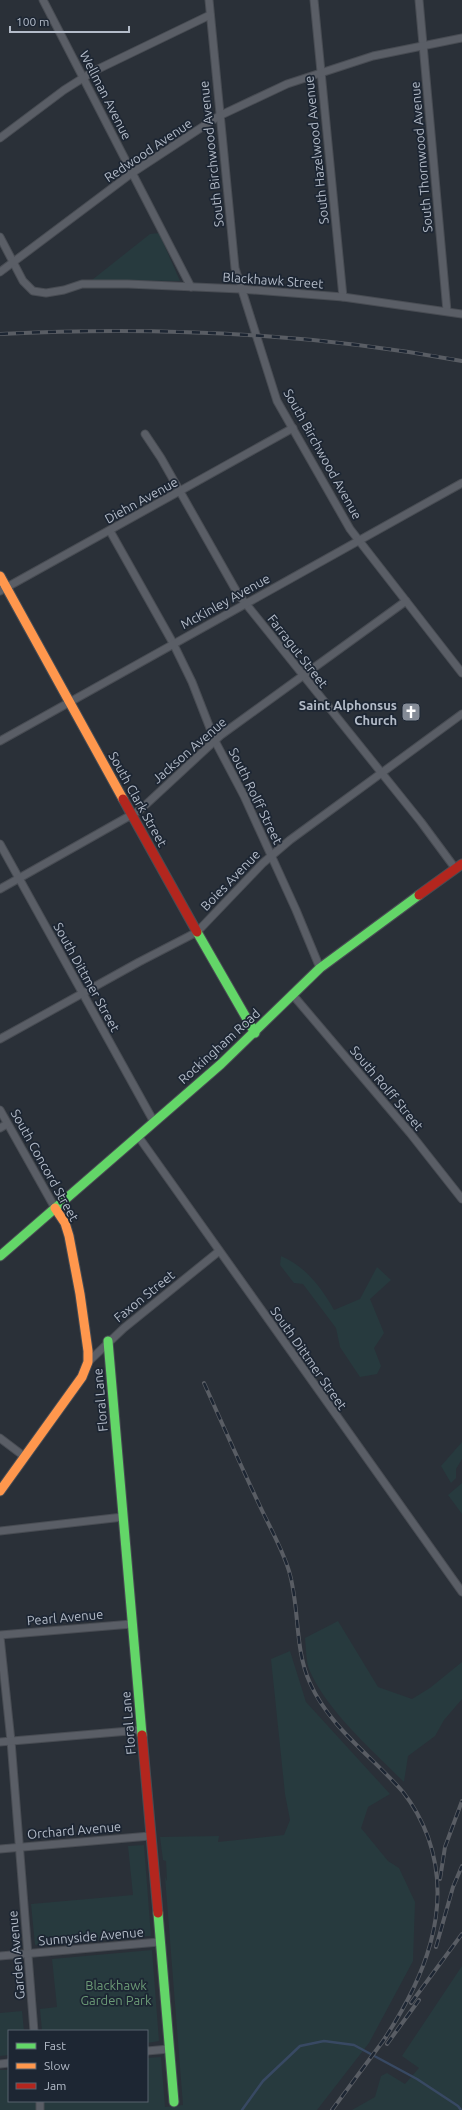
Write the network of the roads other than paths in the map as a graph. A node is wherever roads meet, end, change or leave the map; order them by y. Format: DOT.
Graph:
graph roads {
  1 [pos="43,0"];
  2 [pos="209,0"];
  3 [pos="314,0"];
  4 [pos="419,0"];
  5 [pos="210,15"];
  6 [pos="462,38"];
  7 [pos="423,44"];
  8 [pos="321,72"];
  9 [pos="84,77"];
  10 [pos="219,116"];
  11 [pos="0,138"];
  12 [pos="132,173"];
  13 [pos="0,238"];
  14 [pos="13,263"];
  15 [pos="0,272"];
  16 [pos="191,287"];
  17 [pos="240,289"];
  18 [pos="343,297"];
  19 [pos="447,311"];
  20 [pos="462,314"];
  21 [pos="293,428"];
  22 [pos="145,434"];
  23 [pos="462,483"];
  24 [pos="180,492"];
  25 [pos="110,531"];
  26 [pos="359,540"];
  27 [pos="0,576"];
  28 [pos="3,589"];
  29 [pos="406,601"];
  30 [pos="245,603"];
  31 [pos="173,643"];
  32 [pos="462,672"];
  33 [pos="303,677"];
  34 [pos="70,701"];
  35 [pos="462,714"];
  36 [pos="0,741"];
  37 [pos="216,741"];
  38 [pos="381,774"];
  39 [pos="132,815"];
  40 [pos="0,844"];
  41 [pos="271,855"];
  42 [pos="459,866"];
  43 [pos="19,879"];
  44 [pos="0,889"];
  45 [pos="197,932"];
  46 [pos="320,968"];
  47 [pos="84,993"];
  48 [pos="292,994"];
  49 [pos="255,1033"];
  50 [pos="0,1039"];
  51 [pos="0,1110"];
  52 [pos="154,1122"];
  53 [pos="7,1124"];
  54 [pos="0,1128"];
  55 [pos="138,1136"];
  56 [pos="462,1198"];
  57 [pos="55,1208"];
  58 [pos="218,1252"];
  59 [pos="0,1256"];
  60 [pos="108,1341"];
  61 [pos="88,1362"];
  62 [pos="0,1438"];
  63 [pos="25,1457"];
  64 [pos="0,1491"];
  65 [pos="123,1517"];
  66 [pos="0,1531"];
  67 [pos="462,1592"];
  68 [pos="132,1624"];
  69 [pos="0,1636"];
  70 [pos="141,1730"];
  71 [pos="11,1741"];
  72 [pos="0,1742"];
  73 [pos="150,1836"];
  74 [pos="19,1847"];
  75 [pos="0,1849"];
  76 [pos="160,1942"];
  77 [pos="28,1954"];
  78 [pos="0,1956"];
  79 [pos="34,2030"];
  80 [pos="169,2049"];
  81 [pos="148,2051"];
  82 [pos="174,2102"];
  1 -- 9 [label="street, Wellman Avenue"];
  2 -- 5 [label="street, South Birchwood Avenue"];
  3 -- 8 [label="street, South Hazelwood Avenue"];
  4 -- 7 [label="street, South Thornwood Avenue"];
  5 -- 9 [label="street"];
  5 -- 10 [label="street, South Birchwood Avenue"];
  6 -- 7 [label="street, Redwood Avenue"];
  7 -- 8 [label="street, Redwood Avenue"];
  7 -- 19 [label="street, South Thornwood Avenue"];
  8 -- 10 [label="street, Redwood Avenue"];
  8 -- 18 [label="street, South Hazelwood Avenue"];
  9 -- 11 [label="street"];
  9 -- 12 [label="street, Wellman Avenue"];
  10 -- 12 [label="street, Redwood Avenue"];
  10 -- 17 [label="street, South Birchwood Avenue"];
  12 -- 14 [label="street, Redwood Avenue"];
  12 -- 16 [label="street, Wellman Avenue"];
  13 -- 14 [label="street"];
  14 -- 15 [label="street, Redwood Avenue"];
  14 -- 16 [label="street, Blackhawk Street"];
  16 -- 17 [label="street, Blackhawk Street"];
  17 -- 18 [label="street, Blackhawk Street"];
  17 -- 21 [label="street, South Birchwood Avenue"];
  18 -- 19 [label="street, Blackhawk Street"];
  19 -- 20 [label="street, Blackhawk Street"];
  21 -- 24 [label="street, Diehn Avenue"];
  21 -- 26 [label="street, South Birchwood Avenue"];
  22 -- 24 [label="street, Farragut Street"];
  23 -- 26 [label="street, McKinley Avenue"];
  24 -- 25 [label="street, Diehn Avenue"];
  24 -- 30 [label="street, Farragut Street"];
  25 -- 28 [label="street, Diehn Avenue"];
  25 -- 31 [label="street, South Rolff Street"];
  26 -- 29 [label="street, South Birchwood Avenue"];
  26 -- 30 [label="street, McKinley Avenue"];
  27 -- 28 [label="street, South Clark Street"];
  28 -- 34 [label="street, South Clark Street"];
  29 -- 32 [label="street, South Birchwood Avenue"];
  29 -- 33 [label="street, Jackson Avenue"];
  30 -- 31 [label="street, McKinley Avenue"];
  30 -- 33 [label="street, Farragut Street"];
  31 -- 34 [label="street, McKinley Avenue"];
  31 -- 37 [label="street, South Rolff Street"];
  33 -- 37 [label="street, Jackson Avenue"];
  33 -- 38 [label="street, Farragut Street"];
  34 -- 36 [label="street, McKinley Avenue"];
  34 -- 39 [label="street, South Clark Street"];
  35 -- 38 [label="street, Boies Avenue"];
  37 -- 39 [label="street, Jackson Avenue"];
  37 -- 41 [label="street, South Rolff Street"];
  38 -- 41 [label="street, Boies Avenue"];
  38 -- 42 [label="street, Farragut Street"];
  39 -- 43 [label="street, Jackson Avenue"];
  39 -- 45 [label="street, South Clark Street"];
  40 -- 43 [label="street, South Dittmer Street"];
  41 -- 45 [label="street, Boies Avenue"];
  41 -- 46 [label="street, South Rolff Street"];
  42 -- 46 [label="street, Rockingham Road"];
  43 -- 44 [label="street, Jackson Avenue"];
  43 -- 47 [label="street, South Dittmer Street"];
  45 -- 47 [label="street, Boies Avenue"];
  45 -- 49 [label="street, South Clark Street"];
  46 -- 48 [label="street, Rockingham Road"];
  47 -- 50 [label="street, Boies Avenue"];
  47 -- 52 [label="street, South Dittmer Street"];
  48 -- 49 [label="street, Rockingham Road"];
  48 -- 56 [label="street, South Rolff Street"];
  49 -- 52 [label="street, Rockingham Road"];
  51 -- 53 [label="street, South Concord Street"];
  52 -- 55 [label="street, Rockingham Road"];
  53 -- 54 [label="street"];
  53 -- 57 [label="street, South Concord Street"];
  55 -- 57 [label="street, Rockingham Road"];
  55 -- 58 [label="street, South Dittmer Street"];
  57 -- 59 [label="street, Rockingham Road"];
  57 -- 61 [label="street, South Concord Street"];
  58 -- 60 [label="street, Faxon Street"];
  58 -- 67 [label="street, South Dittmer Street"];
  60 -- 61 [label="street, Faxon Street"];
  60 -- 65 [label="street, Floral Lane"];
  61 -- 63 [label="street, South Concord Street"];
  62 -- 63 [label="street"];
  63 -- 64 [label="street, South Concord Street"];
  65 -- 66 [label="street"];
  65 -- 68 [label="street, Floral Lane"];
  68 -- 69 [label="street, Pearl Avenue"];
  68 -- 70 [label="street, Floral Lane"];
  69 -- 71 [label="street, Garden Avenue"];
  70 -- 71 [label="street"];
  70 -- 73 [label="street, Floral Lane"];
  71 -- 72 [label="street"];
  71 -- 74 [label="street, Garden Avenue"];
  73 -- 74 [label="street, Orchard Avenue"];
  73 -- 76 [label="street, Floral Lane"];
  74 -- 75 [label="street, Orchard Avenue"];
  74 -- 77 [label="street, Garden Avenue"];
  76 -- 77 [label="street, Sunnyside Avenue"];
  76 -- 80 [label="street, Floral Lane"];
  77 -- 78 [label="street, Sunnyside Avenue"];
  77 -- 79 [label="street, Garden Avenue"];
  80 -- 81 [label="street"];
  80 -- 82 [label="street, Floral Lane"];
}
